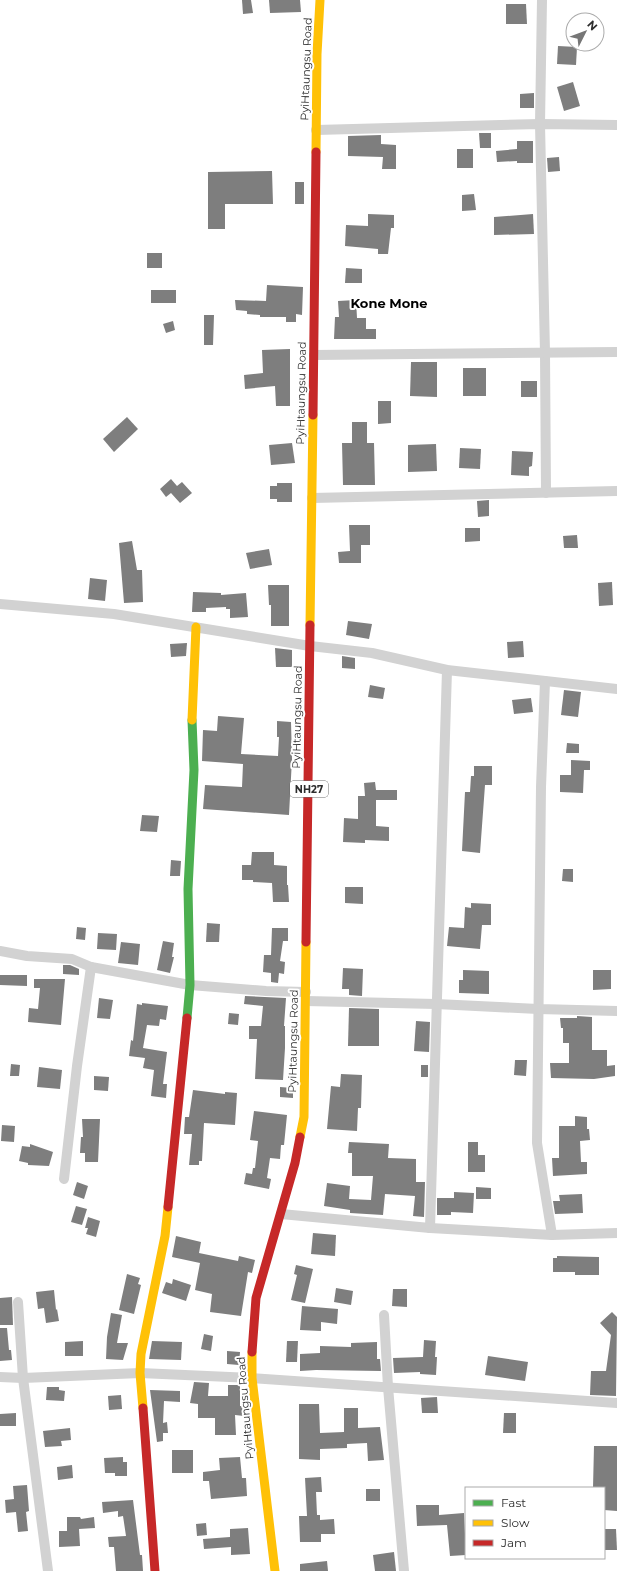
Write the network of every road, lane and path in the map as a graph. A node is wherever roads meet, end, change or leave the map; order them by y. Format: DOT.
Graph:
graph roads {
  1 [pos="320,0"];
  2 [pos="542,0"];
  3 [pos="540,124"];
  4 [pos="617,125"];
  5 [pos="316,130"];
  6 [pos="617,352"];
  7 [pos="545,353"];
  8 [pos="314,355"];
  9 [pos="617,491"];
  10 [pos="546,492"];
  11 [pos="312,498"];
  12 [pos="0,604"];
  13 [pos="196,627"];
  14 [pos="310,646"];
  15 [pos="447,670"];
  16 [pos="545,681"];
  17 [pos="617,689"];
  18 [pos="0,951"];
  19 [pos="91,967"];
  20 [pos="190,985"];
  21 [pos="306,997"];
  22 [pos="436,1004"];
  23 [pos="538,1009"];
  24 [pos="617,1011"];
  25 [pos="64,1179"];
  26 [pos="280,1214"];
  27 [pos="430,1228"];
  28 [pos="617,1233"];
  29 [pos="552,1235"];
  30 [pos="18,1302"];
  31 [pos="384,1315"];
  32 [pos="140,1373"];
  33 [pos="0,1377"];
  34 [pos="23,1378"];
  35 [pos="252,1378"];
  36 [pos="388,1387"];
  37 [pos="617,1403"];
  38 [pos="48,1571"];
  39 [pos="155,1571"];
  40 [pos="275,1571"];
  41 [pos="404,1571"];
  1 -- 5 [label="main road, PyiHtaungsu Road / NH27"];
  2 -- 3 [label="street"];
  3 -- 4 [label="street"];
  3 -- 5 [label="street"];
  3 -- 7 [label="street"];
  5 -- 8 [label="main road, PyiHtaungsu Road / NH27"];
  6 -- 7 [label="street"];
  7 -- 8 [label="street"];
  7 -- 10 [label="street"];
  8 -- 11 [label="main road, PyiHtaungsu Road / NH27"];
  9 -- 10 [label="street"];
  10 -- 11 [label="street"];
  11 -- 14 [label="main road, PyiHtaungsu Road / NH27"];
  12 -- 13 [label="street"];
  13 -- 14 [label="street"];
  13 -- 20 [label="main road"];
  14 -- 15 [label="street"];
  14 -- 21 [label="main road, PyiHtaungsu Road / NH27"];
  15 -- 16 [label="street"];
  15 -- 22 [label="street"];
  16 -- 17 [label="street"];
  16 -- 23 [label="street"];
  18 -- 19 [label="street"];
  19 -- 20 [label="street"];
  19 -- 25 [label="street"];
  20 -- 21 [label="street"];
  20 -- 32 [label="main road"];
  21 -- 22 [label="street"];
  21 -- 26 [label="main road, PyiHtaungsu Road / NH27"];
  22 -- 23 [label="street"];
  22 -- 27 [label="street"];
  23 -- 24 [label="street"];
  23 -- 29 [label="street"];
  26 -- 27 [label="street"];
  26 -- 35 [label="main road, PyiHtaungsu Road / NH27"];
  27 -- 29 [label="street"];
  28 -- 29 [label="street"];
  30 -- 34 [label="street"];
  31 -- 36 [label="street"];
  32 -- 34 [label="street"];
  32 -- 35 [label="street"];
  32 -- 39 [label="main road"];
  33 -- 34 [label="street"];
  34 -- 38 [label="street"];
  35 -- 36 [label="street"];
  35 -- 40 [label="main road, PyiHtaungsu Road / NH27"];
  36 -- 37 [label="street"];
  36 -- 41 [label="street"];
}
